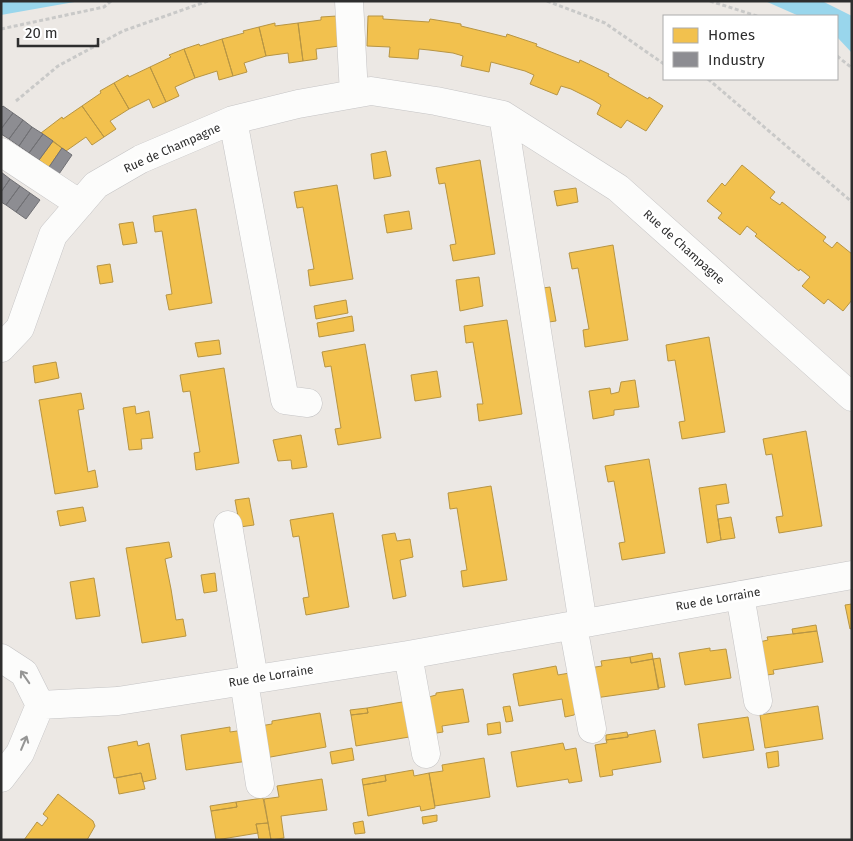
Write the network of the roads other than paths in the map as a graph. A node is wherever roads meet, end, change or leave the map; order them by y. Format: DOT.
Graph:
graph roads {
  1 [pos="349,1"];
  2 [pos="354,94"];
  3 [pos="503,115"];
  4 [pos="233,120"];
  5 [pos="1,152"];
  6 [pos="80,204"];
  7 [pos="1,348"];
  8 [pos="852,397"];
  9 [pos="308,403"];
  10 [pos="228,526"];
  11 [pos="852,575"];
  12 [pos="740,595"];
  13 [pos="578,625"];
  14 [pos="408,655"];
  15 [pos="1,658"];
  16 [pos="249,680"];
  17 [pos="758,701"];
  18 [pos="40,705"];
  19 [pos="592,729"];
  20 [pos="426,754"];
  21 [pos="1,778"];
  22 [pos="260,784"];
  1 -- 2 [label="street"];
  2 -- 3 [label="street, Rue de Champagne"];
  2 -- 4 [label="street, Rue de Champagne"];
  3 -- 8 [label="street, Rue de Champagne"];
  3 -- 13 [label="street"];
  4 -- 6 [label="street, Rue de Champagne"];
  4 -- 9 [label="street, Rue de Champagne"];
  5 -- 6 [label="street"];
  6 -- 7 [label="street, Rue de Champagne"];
  10 -- 16 [label="street"];
  11 -- 12 [label="street, Rue de Lorraine"];
  12 -- 13 [label="street, Rue de Lorraine"];
  12 -- 17 [label="street"];
  13 -- 14 [label="street, Rue de Lorraine"];
  13 -- 19 [label="street"];
  14 -- 16 [label="street, Rue de Lorraine"];
  14 -- 20 [label="street"];
  18 -- 15 [label="street, one-way"];
  16 -- 18 [label="street, Rue de Lorraine"];
  16 -- 22 [label="street"];
  21 -- 18 [label="street, one-way"];
}
